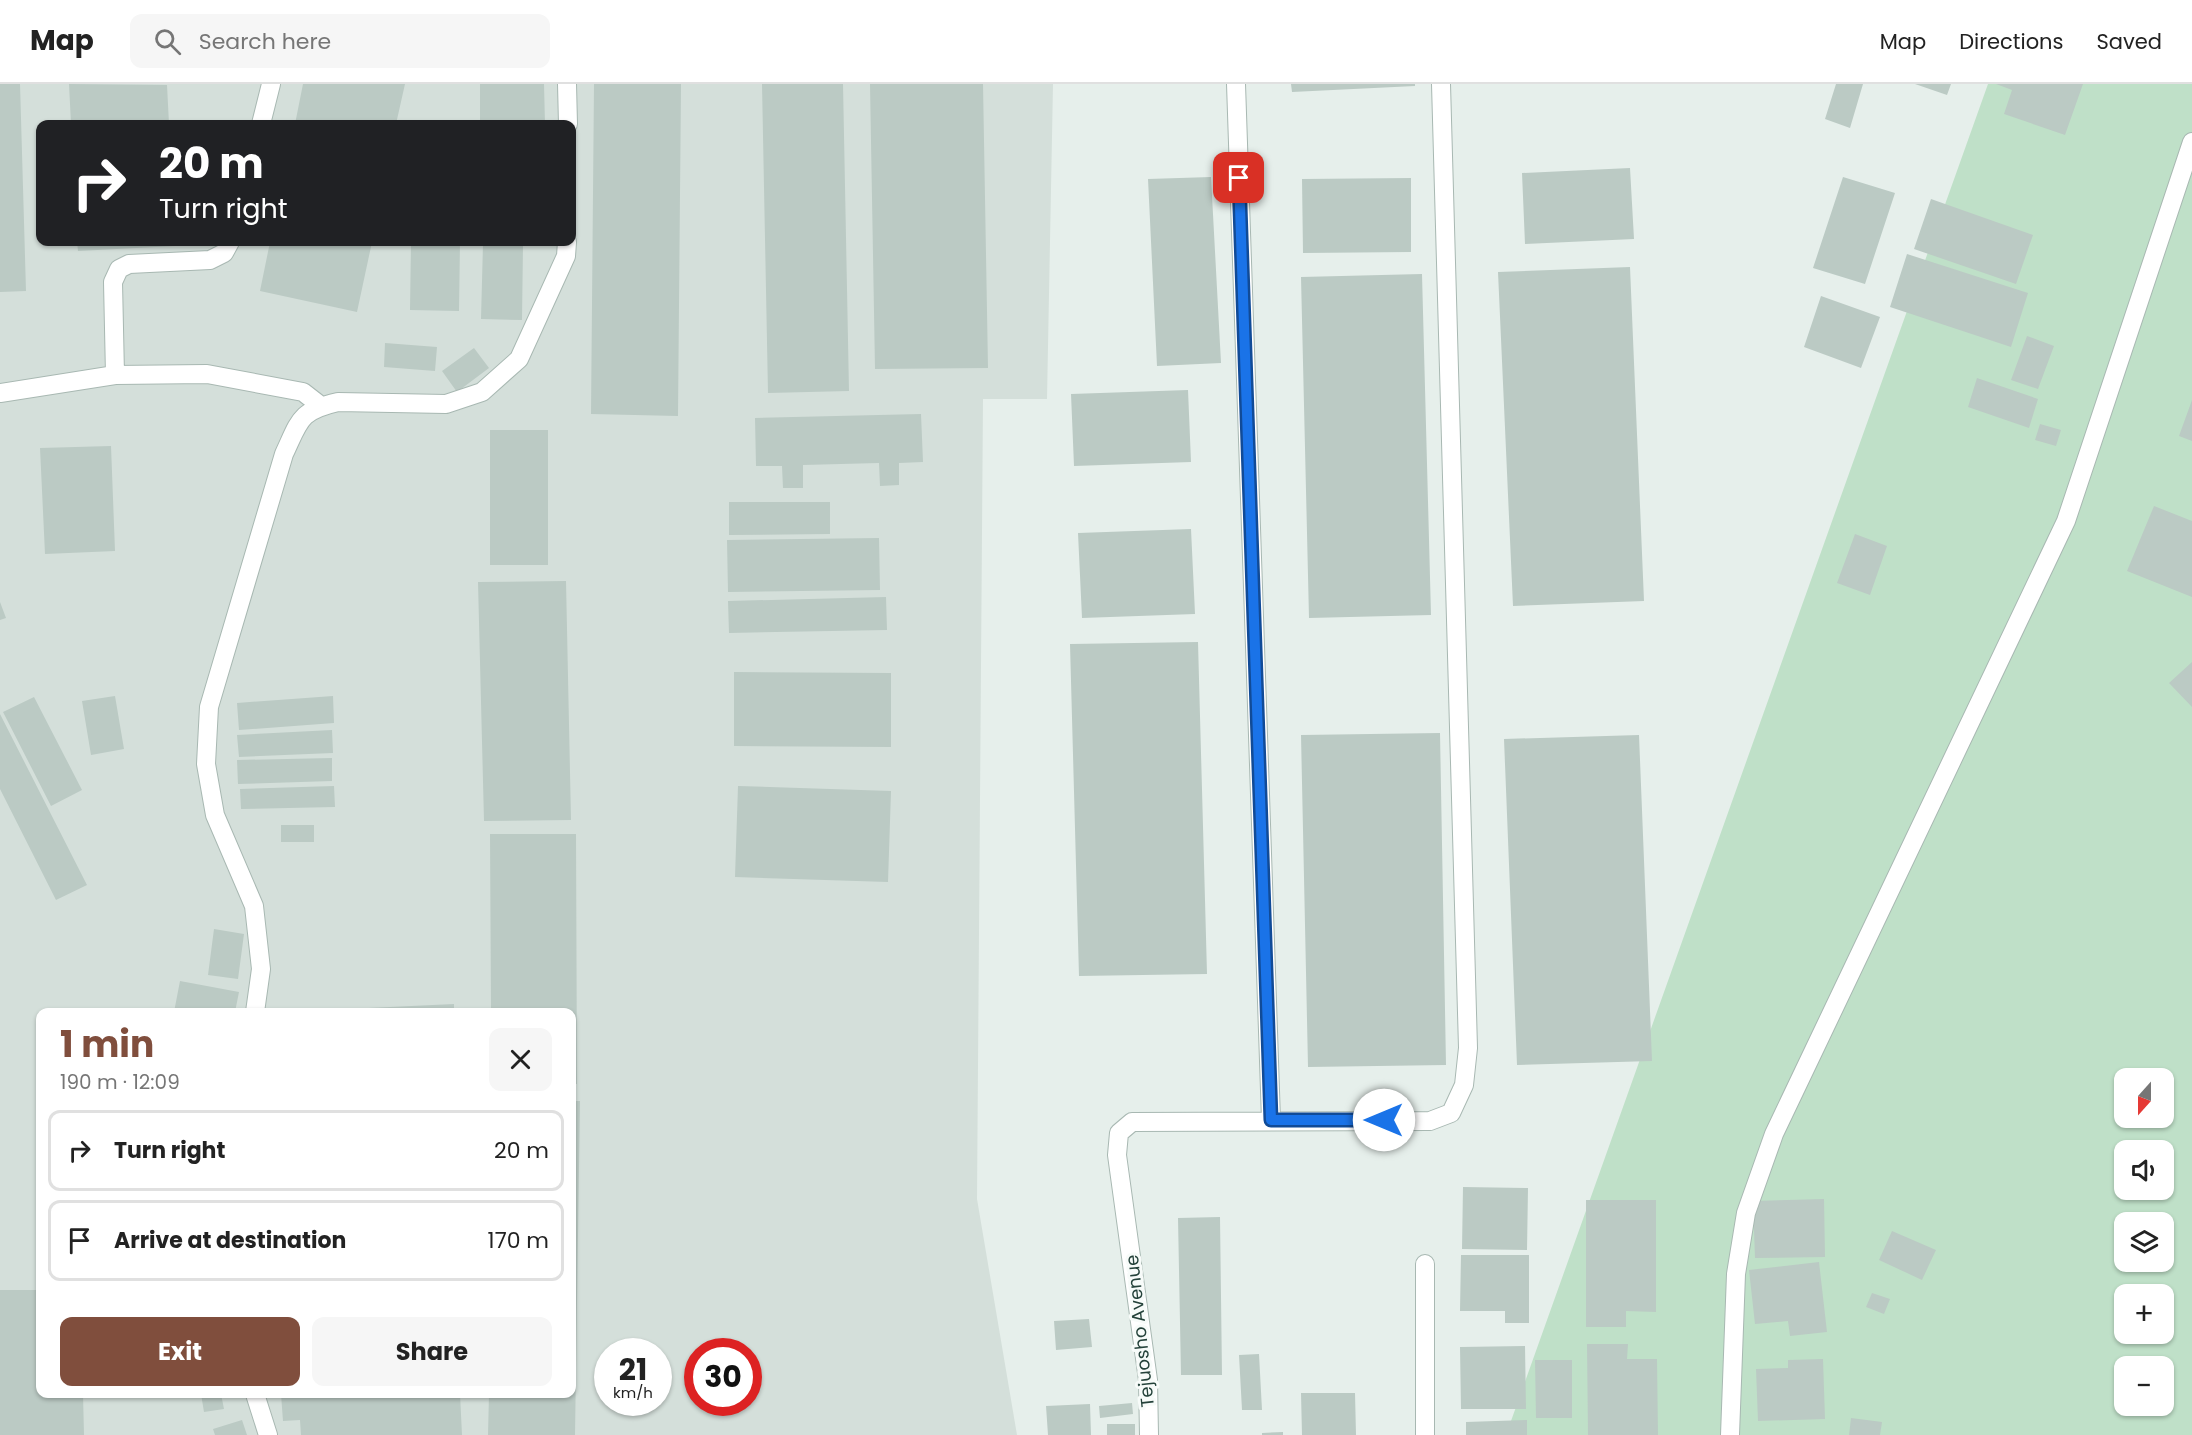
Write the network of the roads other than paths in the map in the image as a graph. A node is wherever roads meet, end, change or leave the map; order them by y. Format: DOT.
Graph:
graph roads {
  1 [pos="271,84"];
  2 [pos="567,84"];
  3 [pos="1236,84"];
  4 [pos="1441,84"];
  5 [pos="262,120"];
  6 [pos="568,120"];
  7 [pos="2192,142"];
  8 [pos="228,246"];
  9 [pos="567,246"];
  10 [pos="115,375"];
  11 [pos="0,393"];
  12 [pos="321,406"];
  13 [pos="256,1008"];
  14 [pos="1271,1120"];
  15 [pos="1425,1264"];
  16 [pos="256,1398"];
  17 [pos="268,1435"];
  18 [pos="1149,1435"];
  19 [pos="1425,1435"];
  20 [pos="1730,1435"];
  1 -- 5 [label="street"];
  2 -- 6 [label="street"];
  3 -- 14 [label="street"];
  4 -- 14 [label="street, Tejuosho Avenue"];
  7 -- 20 [label="street"];
  8 -- 10 [label="street"];
  9 -- 12 [label="street"];
  10 -- 11 [label="street"];
  10 -- 12 [label="street"];
  12 -- 13 [label="street"];
  14 -- 18 [label="street, Tejuosho Avenue"];
  15 -- 19 [label="street"];
  16 -- 17 [label="street"];
}
